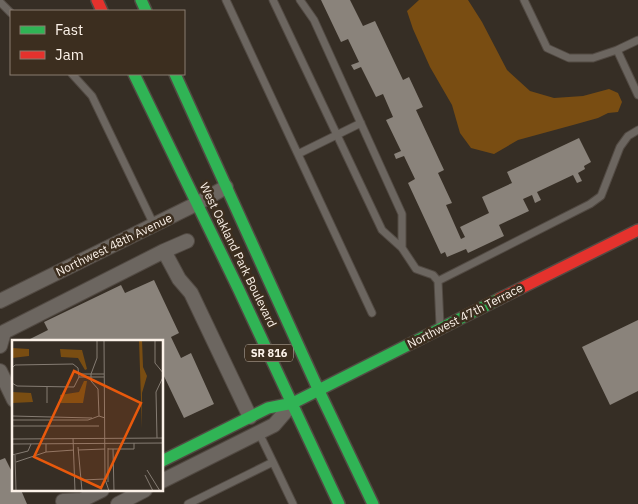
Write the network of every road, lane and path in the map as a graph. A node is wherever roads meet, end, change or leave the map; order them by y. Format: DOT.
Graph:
graph roads {
  1 [pos="226,0"];
  2 [pos="273,0"];
  3 [pos="300,0"];
  4 [pos="524,0"];
  5 [pos="0,2"];
  6 [pos="10,12"];
  7 [pos="638,40"];
  8 [pos="617,50"];
  9 [pos="73,75"];
  10 [pos="134,75"];
  11 [pos="175,75"];
  12 [pos="638,95"];
  13 [pos="361,122"];
  14 [pos="638,130"];
  15 [pos="337,135"];
  16 [pos="298,154"];
  17 [pos="226,186"];
  18 [pos="198,203"];
  19 [pos="154,225"];
  20 [pos="638,230"];
  21 [pos="187,241"];
  22 [pos="402,248"];
  23 [pos="164,251"];
  24 [pos="438,281"];
  25 [pos="0,301"];
  26 [pos="372,312"];
  27 [pos="440,328"];
  28 [pos="0,346"];
  29 [pos="0,371"];
  30 [pos="319,391"];
  31 [pos="12,396"];
  32 [pos="293,403"];
  33 [pos="250,418"];
  34 [pos="259,433"];
  35 [pos="164,460"];
  36 [pos="273,462"];
  37 [pos="164,480"];
  38 [pos="98,492"];
  39 [pos="141,492"];
  40 [pos="60,499"];
  41 [pos="118,504"];
  42 [pos="188,504"];
  43 [pos="294,504"];
  44 [pos="339,504"];
  45 [pos="373,504"];
  1 -- 16 [label="lane"];
  2 -- 15 [label="lane"];
  3 -- 13 [label="lane"];
  4 -- 8 [label="lane"];
  5 -- 6 [label="lane"];
  7 -- 8 [label="lane"];
  8 -- 12 [label="lane"];
  9 -- 19 [label="lane"];
  10 -- 18 [label="main road, West Oakland Park Boulevard / SR 816"];
  11 -- 17 [label="main road, West Oakland Park Boulevard / SR 816"];
  13 -- 15 [label="lane"];
  13 -- 22 [label="lane"];
  14 -- 24 [label="lane"];
  15 -- 16 [label="lane"];
  15 -- 22 [label="lane"];
  16 -- 26 [label="lane"];
  17 -- 18 [label="street, Northwest 48th Avenue"];
  17 -- 30 [label="main road, West Oakland Park Boulevard / SR 816"];
  18 -- 19 [label="street, Northwest 48th Avenue"];
  18 -- 32 [label="main road, West Oakland Park Boulevard / SR 816"];
  19 -- 25 [label="street, Northwest 48th Avenue"];
  20 -- 27 [label="main road, Northwest 47th Terrace"];
  21 -- 23 [label="street"];
  22 -- 24 [label="lane"];
  23 -- 28 [label="street"];
  23 -- 33 [label="street"];
  24 -- 27 [label="lane"];
  27 -- 30 [label="main road, Northwest 47th Terrace"];
  29 -- 31 [label="street"];
  30 -- 32 [label="main road, Northwest 47th Terrace"];
  30 -- 45 [label="main road, West Oakland Park Boulevard / SR 816"];
  32 -- 33 [label="main road, Northwest 47th Terrace"];
  32 -- 34 [label="street, Northwest 47th Terrace"];
  32 -- 44 [label="main road, West Oakland Park Boulevard / SR 816"];
  33 -- 35 [label="main road, Northwest 47th Terrace"];
  34 -- 36 [label="lane"];
  34 -- 37 [label="street, Northwest 47th Terrace"];
  36 -- 42 [label="lane"];
  36 -- 43 [label="lane"];
  38 -- 40 [label="street"];
  39 -- 41 [label="street"];
}
